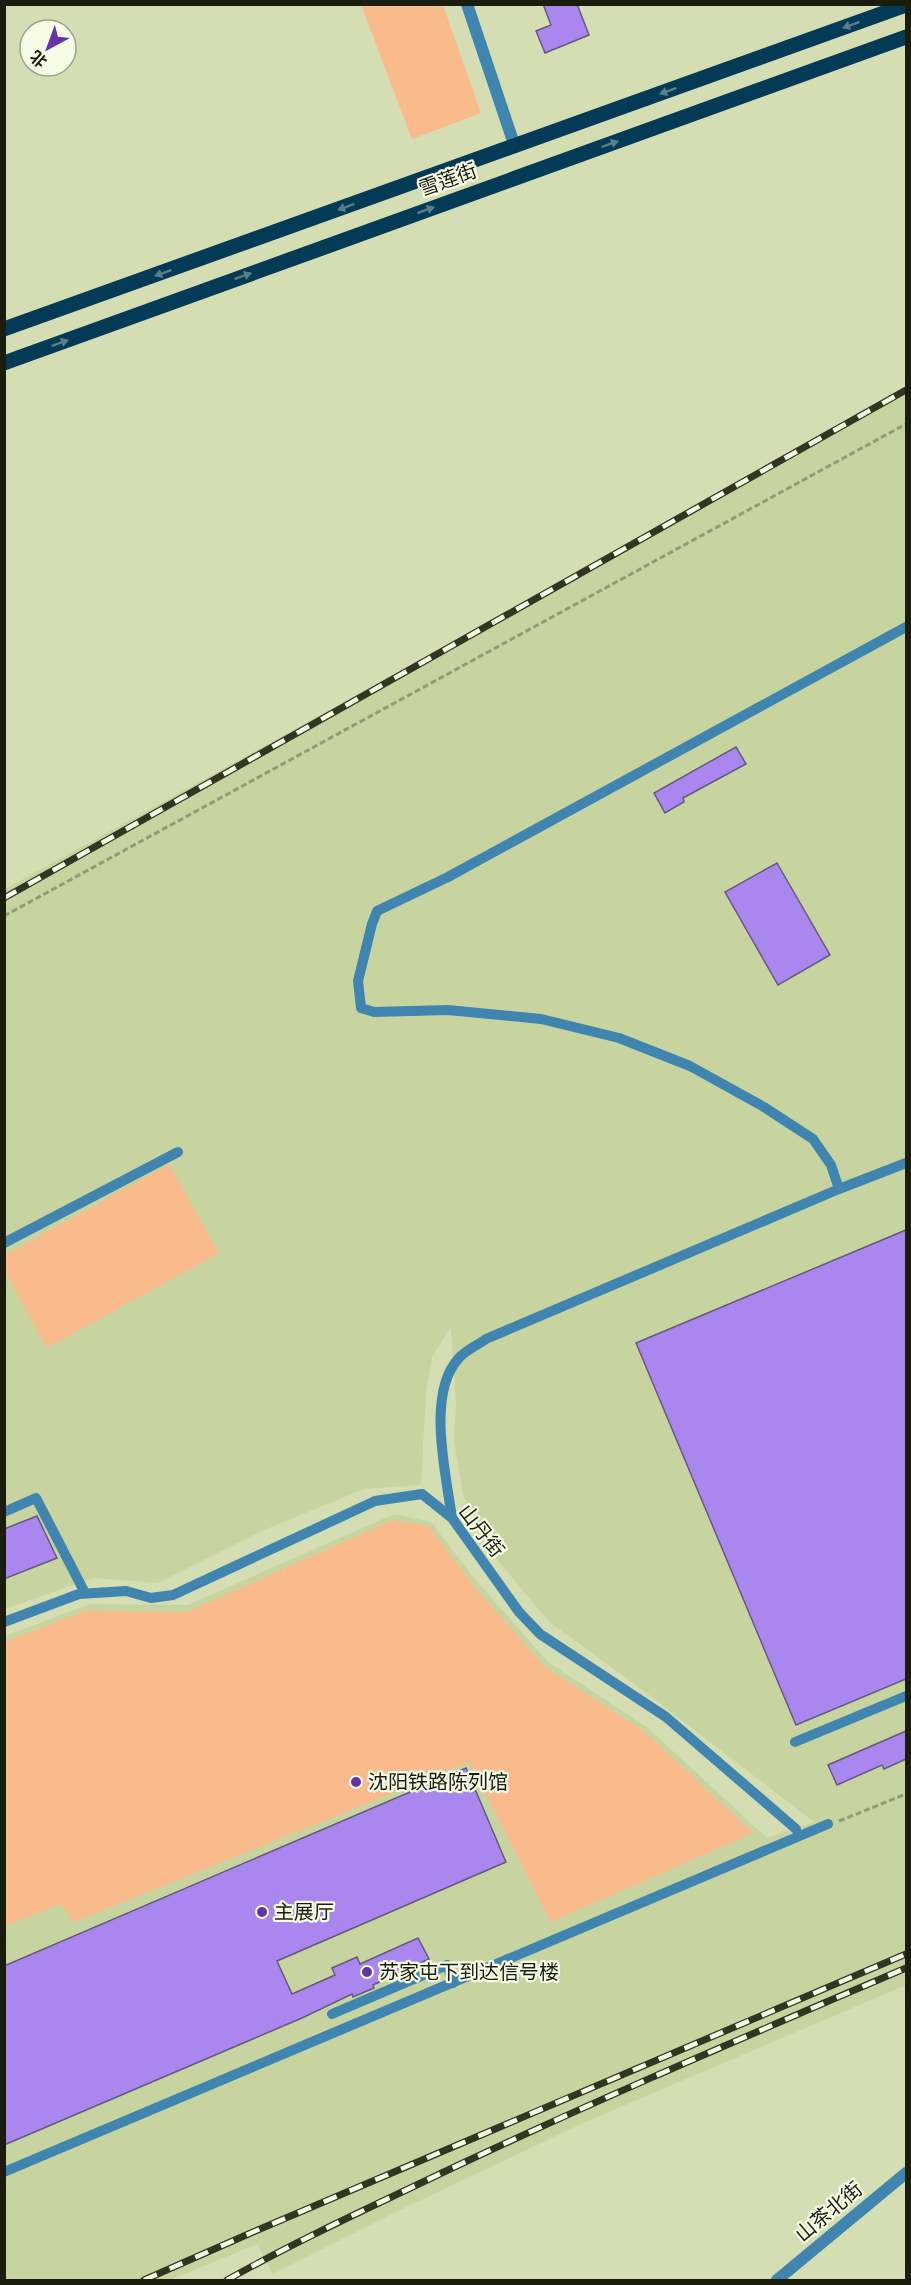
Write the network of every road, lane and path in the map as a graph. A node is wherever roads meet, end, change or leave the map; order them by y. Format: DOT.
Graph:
graph roads {
  1 [pos="468,4"];
  2 [pos="906,5"];
  3 [pos="906,36"];
  4 [pos="515,147"];
  5 [pos="4,329"];
  6 [pos="4,363"];
  7 [pos="906,424"];
  8 [pos="906,627"];
  9 [pos="4,916"];
  10 [pos="178,1152"];
  11 [pos="906,1163"];
  12 [pos="839,1188"];
  13 [pos="4,1243"];
  14 [pos="4,1512"];
  15 [pos="452,1518"];
  16 [pos="85,1593"];
  17 [pos="4,1622"];
  18 [pos="906,1696"];
  19 [pos="795,1742"];
  20 [pos="906,1794"];
  21 [pos="828,1824"];
  22 [pos="796,1829"];
  23 [pos="453,1983"];
  24 [pos="350,2006"];
  25 [pos="332,2014"];
  26 [pos="357,2023"];
  27 [pos="4,2172"];
  28 [pos="906,2173"];
  29 [pos="777,2280"];
  1 -- 4 [label="street"];
  2 -- 4 [label="main road, 雪莲街, one-way"];
  6 -- 3 [label="main road, 雪莲街, one-way"];
  4 -- 5 [label="main road, 雪莲街, one-way"];
  7 -- 9 [label="path"];
  8 -- 12 [label="lane"];
  10 -- 13 [label="lane"];
  11 -- 12 [label="lane"];
  12 -- 15 [label="lane"];
  14 -- 16 [label="lane"];
  15 -- 16 [label="lane, 山丹街"];
  15 -- 22 [label="lane, 山丹街"];
  16 -- 17 [label="lane, 山丹街"];
  18 -- 19 [label="lane"];
  20 -- 21 [label="path"];
  21 -- 23 [label="lane"];
  23 -- 24 [label="lane"];
  23 -- 26 [label="lane"];
  24 -- 25 [label="lane"];
  24 -- 26 [label="lane"];
  26 -- 27 [label="lane"];
  28 -- 29 [label="street, 山茶北街"];
}
